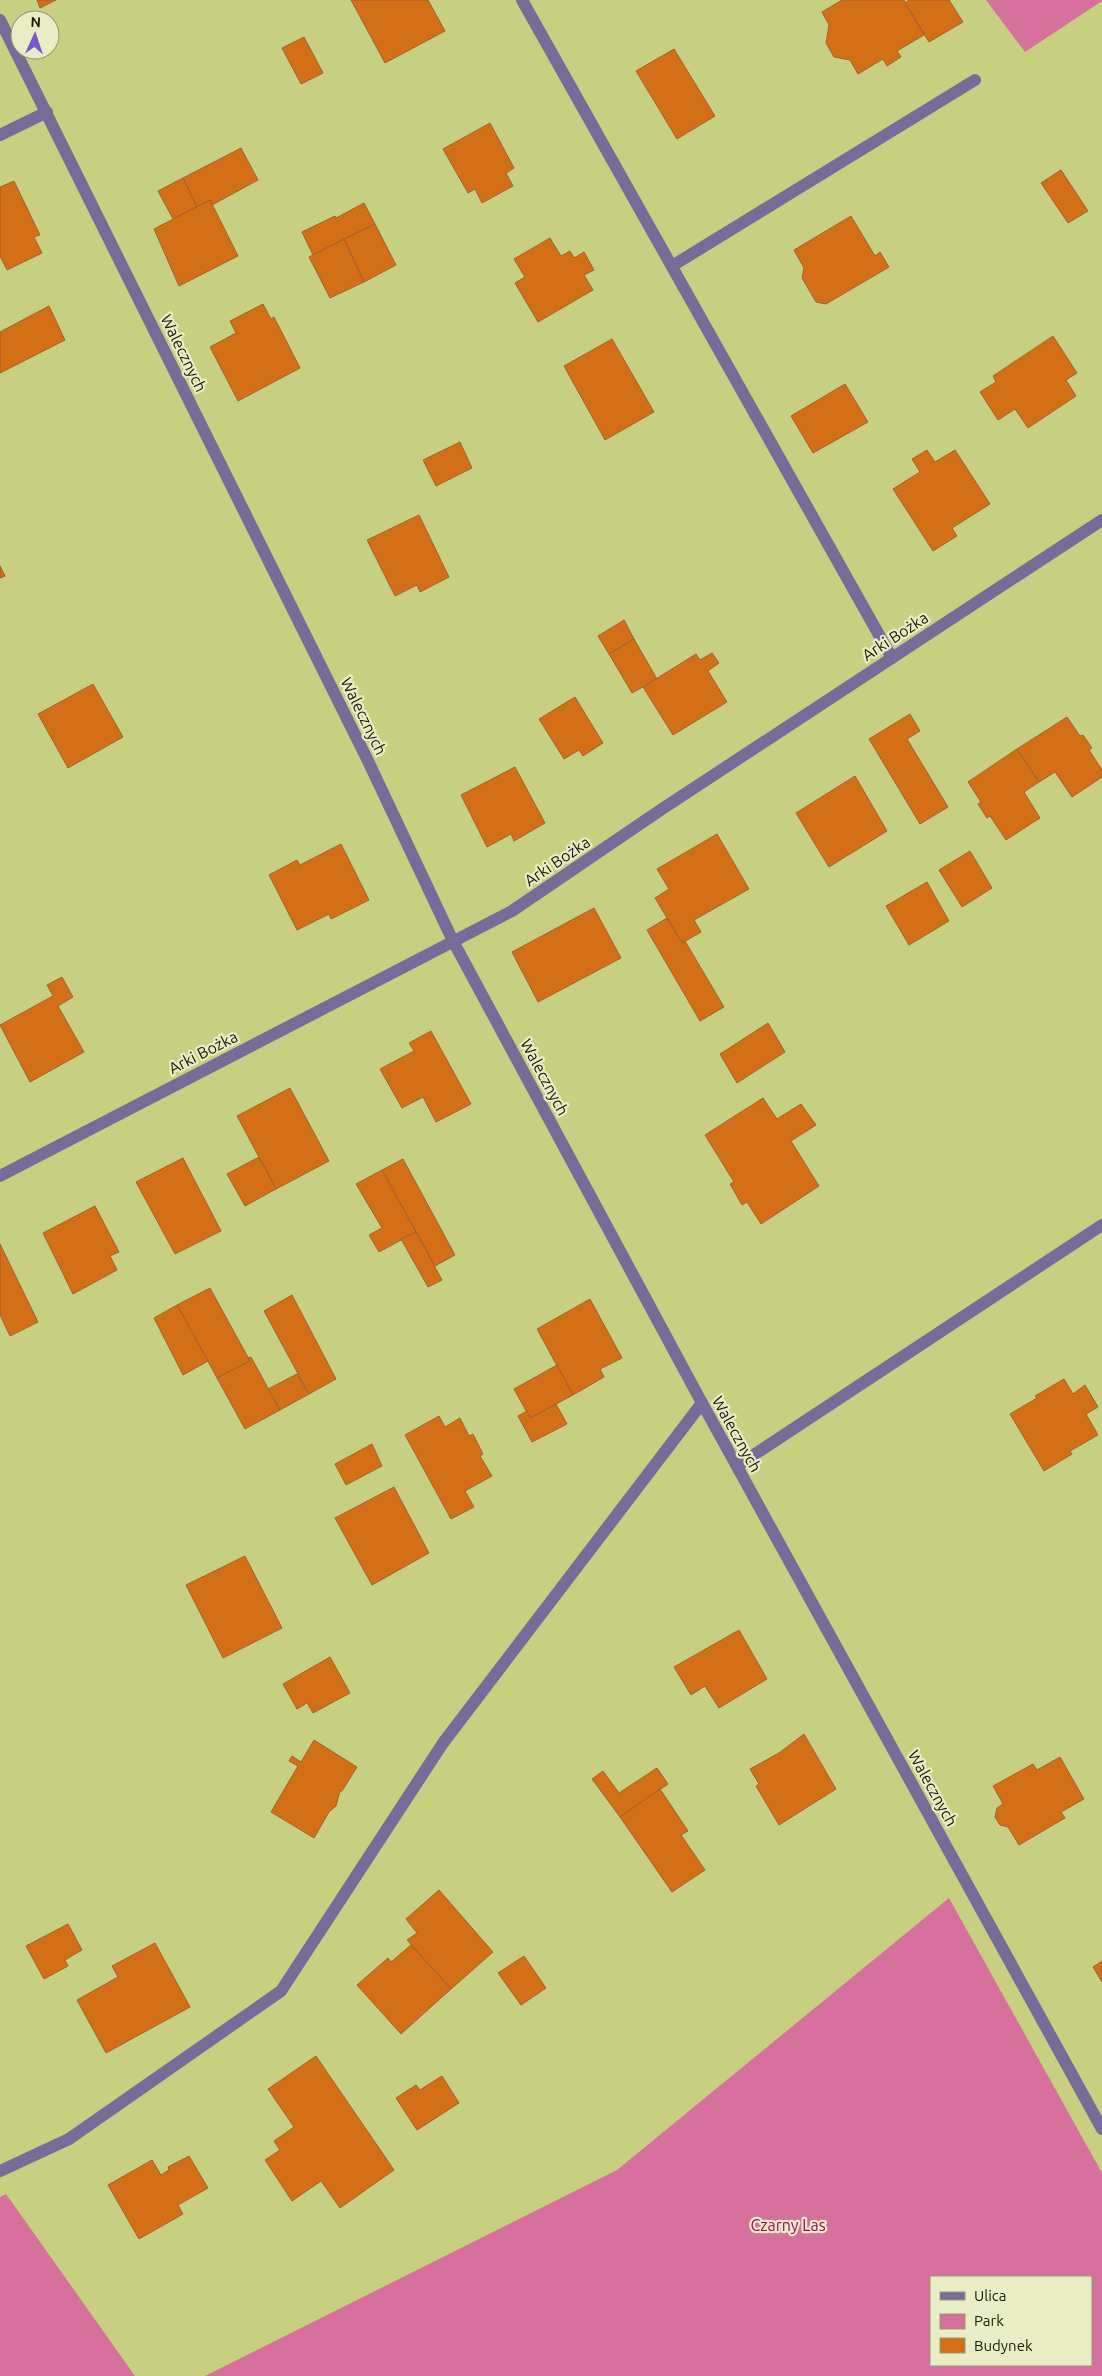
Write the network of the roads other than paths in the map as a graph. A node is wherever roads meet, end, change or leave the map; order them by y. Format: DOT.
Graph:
graph roads {
  1 [pos="522,0"];
  2 [pos="0,20"];
  3 [pos="975,80"];
  4 [pos="47,112"];
  5 [pos="0,135"];
  6 [pos="672,266"];
  7 [pos="1102,520"];
  8 [pos="892,658"];
  9 [pos="453,941"];
  10 [pos="0,1176"];
  11 [pos="1102,1225"];
  12 [pos="702,1403"];
  13 [pos="737,1466"];
  14 [pos="1102,2129"];
  15 [pos="0,2171"];
  1 -- 6 [label="street"];
  2 -- 4 [label="street, Walecznych"];
  3 -- 6 [label="street"];
  4 -- 5 [label="street"];
  4 -- 9 [label="street, Walecznych"];
  6 -- 8 [label="street"];
  7 -- 8 [label="street, Arki Bożka"];
  8 -- 9 [label="street, Arki Bożka"];
  9 -- 10 [label="street, Arki Bożka"];
  9 -- 12 [label="street, Walecznych"];
  11 -- 13 [label="street"];
  12 -- 13 [label="street, Walecznych"];
  12 -- 15 [label="street"];
  13 -- 14 [label="street, Walecznych"];
}
